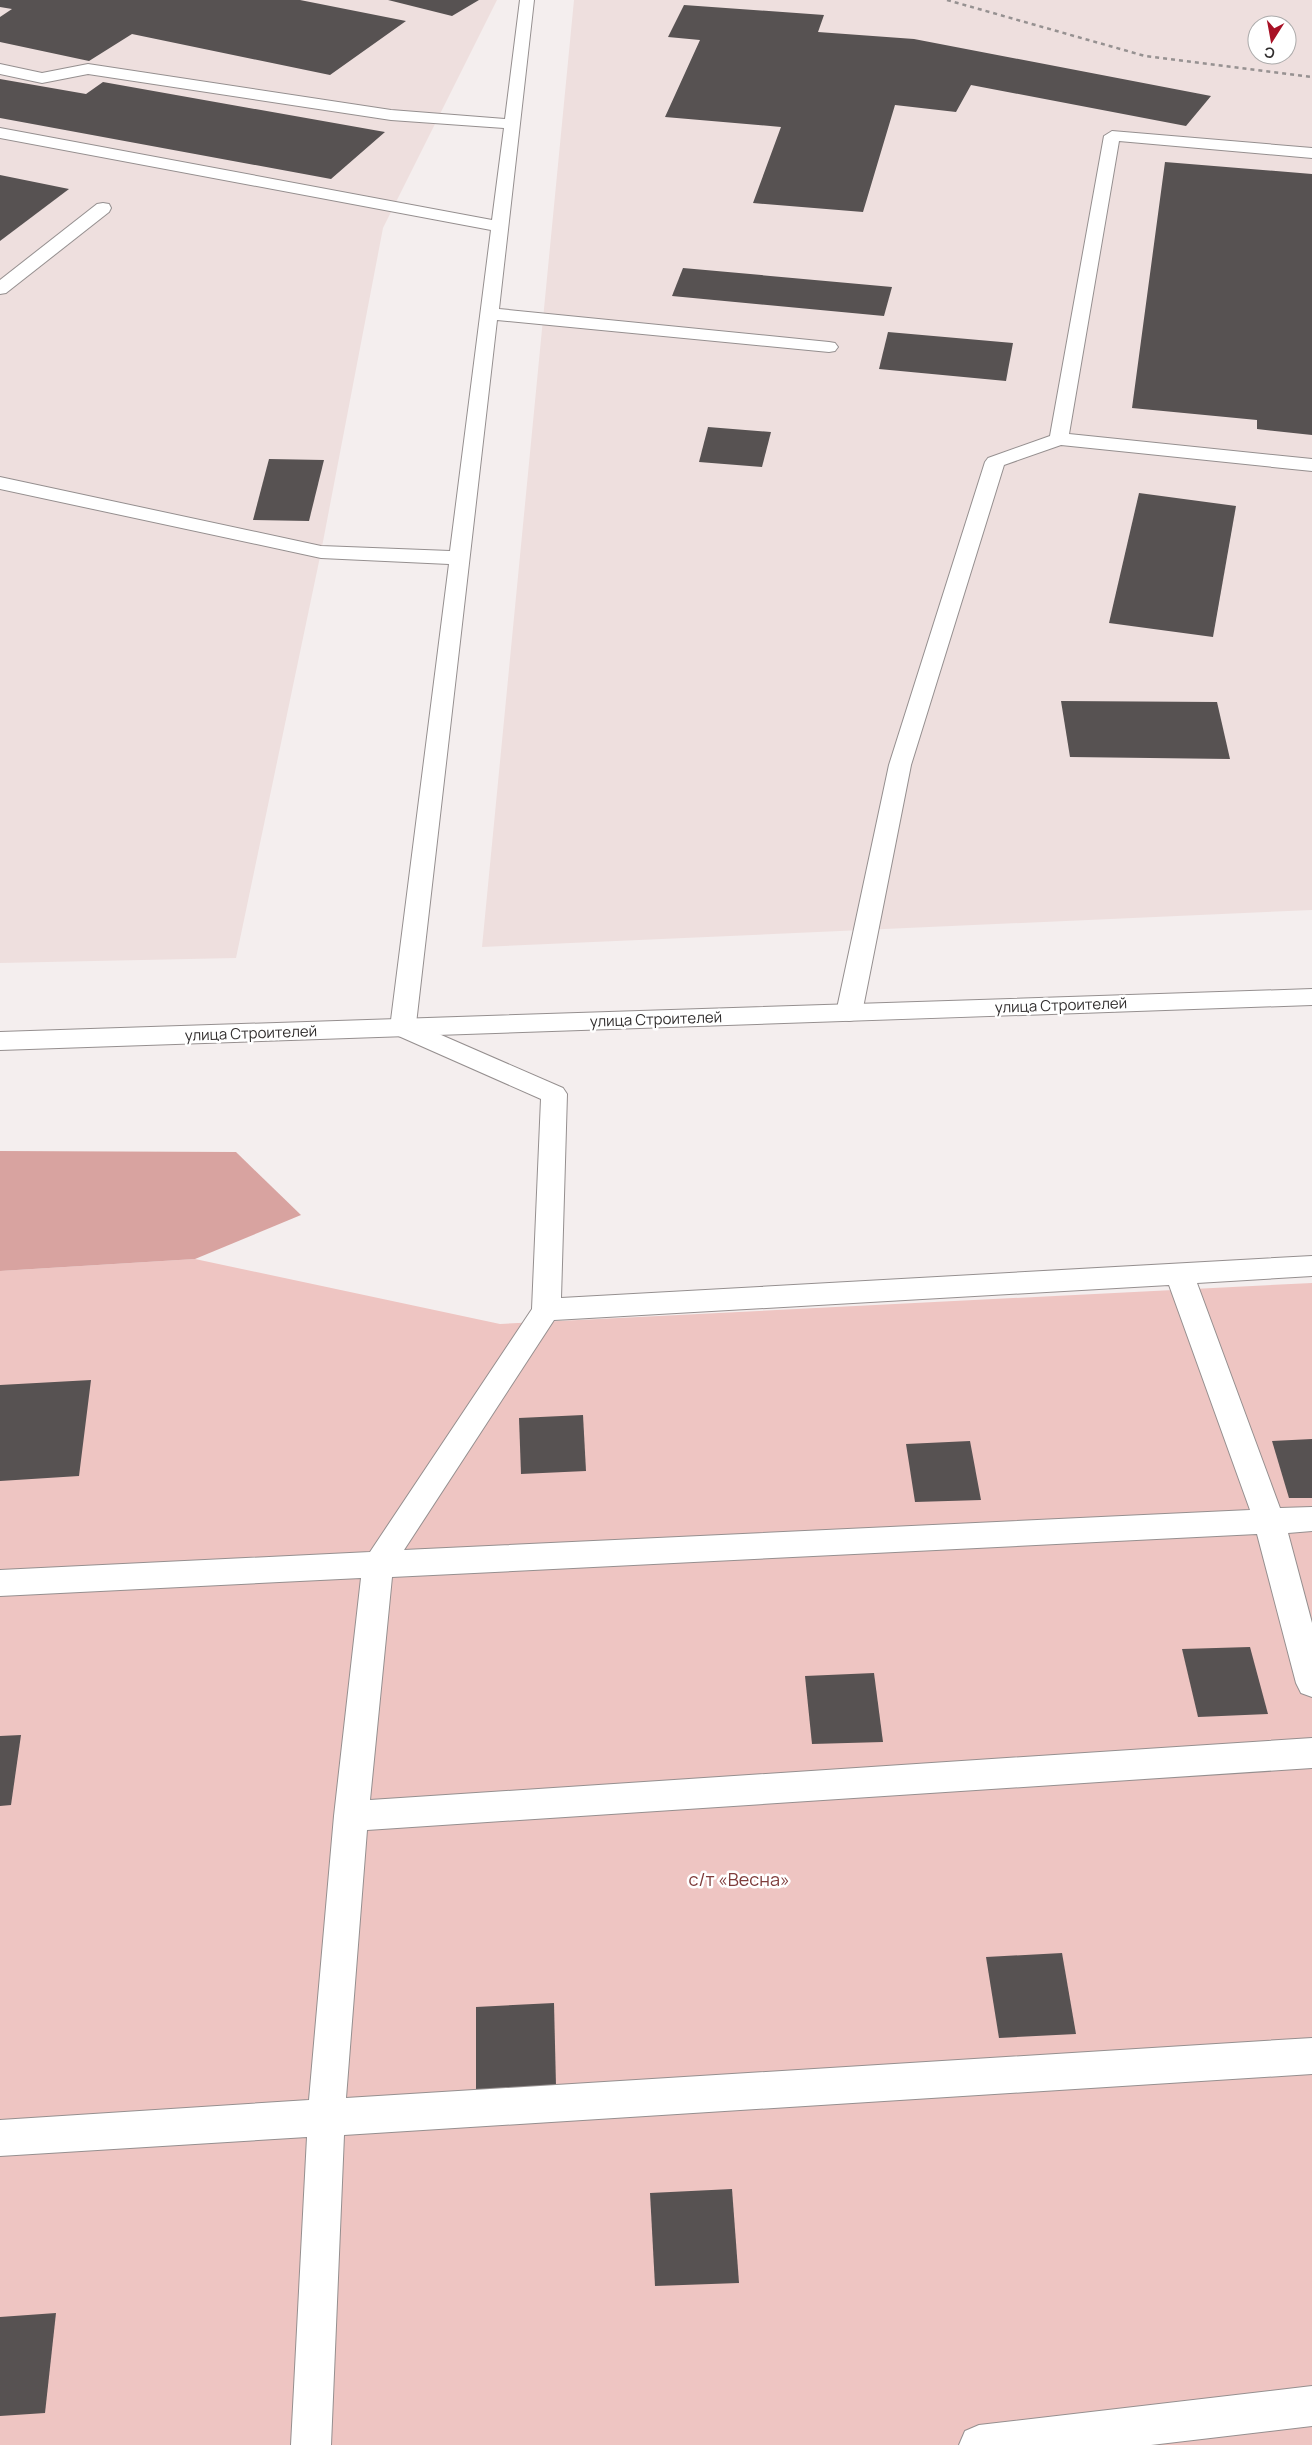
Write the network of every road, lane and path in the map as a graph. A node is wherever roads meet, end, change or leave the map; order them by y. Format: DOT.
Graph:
graph roads {
  1 [pos="527,0"];
  2 [pos="0,69"];
  3 [pos="513,124"];
  4 [pos="0,133"];
  5 [pos="1312,153"];
  6 [pos="103,208"];
  7 [pos="500,227"];
  8 [pos="0,289"];
  9 [pos="490,314"];
  10 [pos="830,346"];
  11 [pos="1060,438"];
  12 [pos="1312,465"];
  13 [pos="0,483"];
  14 [pos="460,558"];
  15 [pos="1312,997"];
  16 [pos="849,1012"];
  17 [pos="403,1028"];
  18 [pos="0,1041"];
  19 [pos="1312,1266"];
  20 [pos="1179,1273"];
  21 [pos="546,1310"];
  22 [pos="1312,1519"];
  23 [pos="1269,1521"];
  24 [pos="378,1565"];
  25 [pos="0,1583"];
  26 [pos="1312,1683"];
  27 [pos="1312,1753"];
  28 [pos="351,1816"];
  29 [pos="1312,2056"];
  30 [pos="326,2119"];
  31 [pos="0,2138"];
  32 [pos="1312,2406"];
  33 [pos="311,2445"];
  34 [pos="979,2445"];
  1 -- 3 [label="street"];
  2 -- 3 [label="street"];
  3 -- 7 [label="street"];
  4 -- 7 [label="street"];
  5 -- 11 [label="street"];
  6 -- 8 [label="street"];
  7 -- 9 [label="street"];
  9 -- 10 [label="street"];
  9 -- 14 [label="street"];
  11 -- 12 [label="street"];
  11 -- 16 [label="street"];
  13 -- 14 [label="street"];
  14 -- 17 [label="street"];
  15 -- 16 [label="street, улица Строителей"];
  16 -- 17 [label="street, улица Строителей"];
  17 -- 18 [label="street, улица Строителей"];
  17 -- 21 [label="street"];
  19 -- 20 [label="street"];
  20 -- 21 [label="street"];
  20 -- 23 [label="street"];
  21 -- 24 [label="street"];
  22 -- 23 [label="street"];
  23 -- 24 [label="street"];
  23 -- 26 [label="street"];
  24 -- 25 [label="street"];
  24 -- 28 [label="street"];
  27 -- 28 [label="street"];
  28 -- 30 [label="street"];
  29 -- 30 [label="street"];
  30 -- 31 [label="street"];
  30 -- 33 [label="street"];
  32 -- 34 [label="street"];
}
